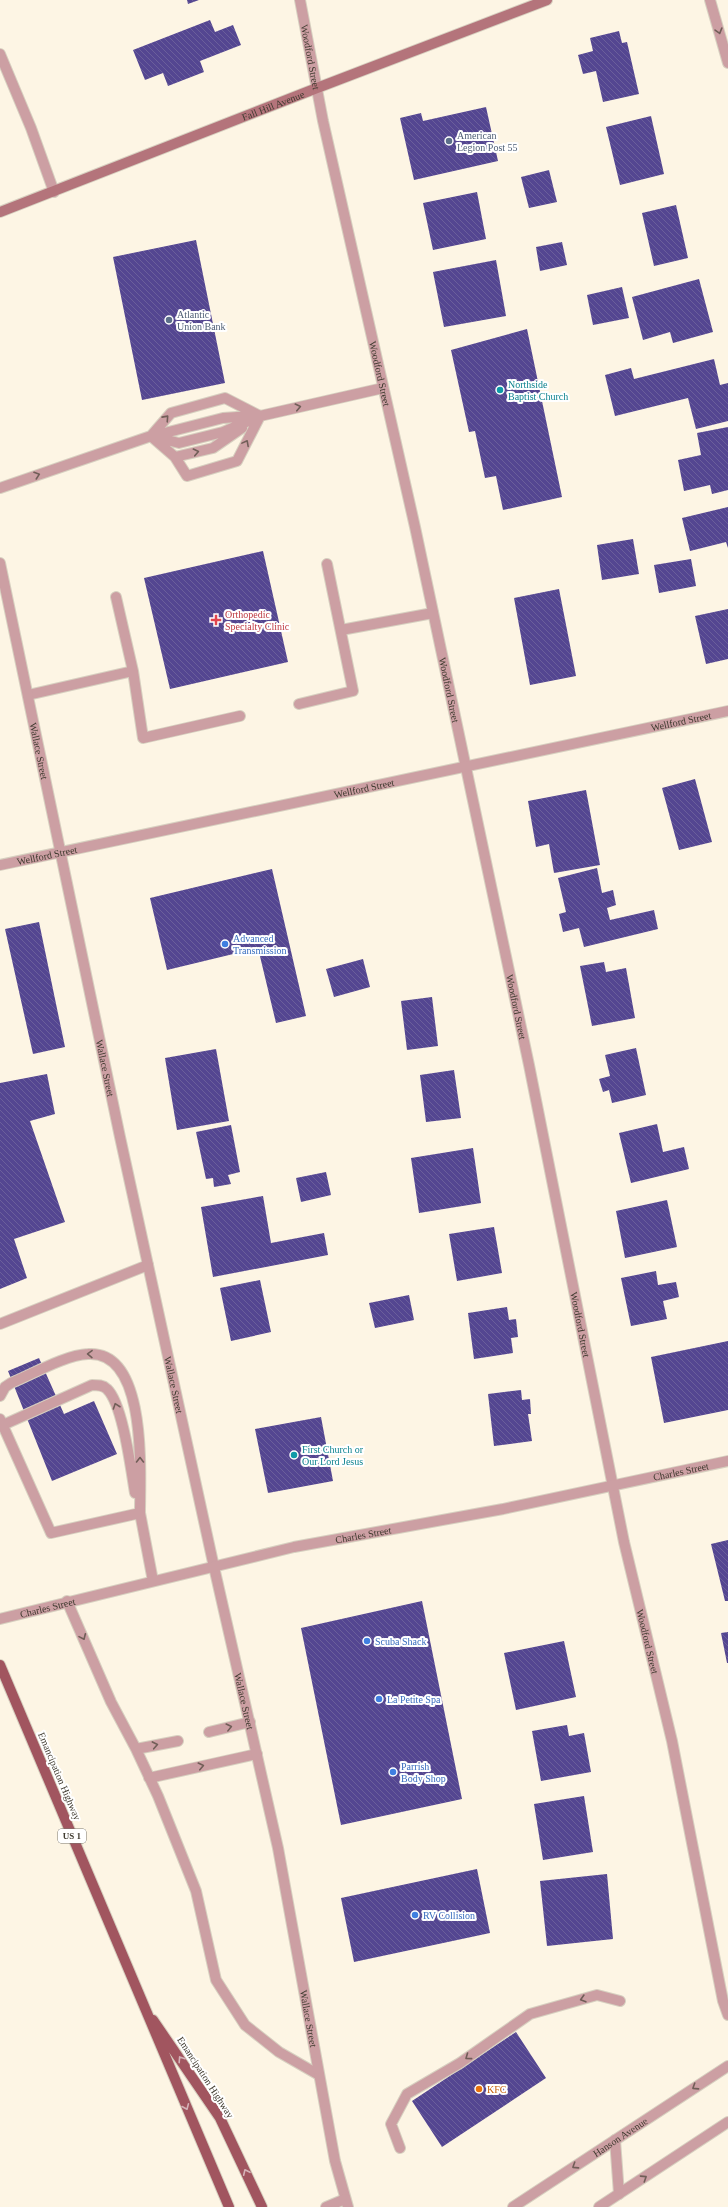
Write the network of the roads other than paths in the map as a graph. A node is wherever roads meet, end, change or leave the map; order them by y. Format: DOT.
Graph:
graph roads {
  1 [pos="300,0"];
  2 [pos="547,0"];
  3 [pos="710,0"];
  4 [pos="0,54"];
  5 [pos="728,63"];
  6 [pos="317,88"];
  7 [pos="54,192"];
  8 [pos="0,212"];
  9 [pos="383,388"];
  10 [pos="260,416"];
  11 [pos="151,436"];
  12 [pos="174,456"];
  13 [pos="0,488"];
  14 [pos="0,563"];
  15 [pos="327,564"];
  16 [pos="116,597"];
  17 [pos="433,613"];
  18 [pos="341,630"];
  19 [pos="133,671"];
  20 [pos="28,695"];
  21 [pos="299,704"];
  22 [pos="728,711"];
  23 [pos="240,716"];
  24 [pos="465,768"];
  25 [pos="61,852"];
  26 [pos="0,865"];
  27 [pos="148,1266"];
  28 [pos="0,1324"];
  29 [pos="0,1396"];
  30 [pos="1,1422"];
  31 [pos="728,1461"];
  32 [pos="613,1486"];
  33 [pos="140,1513"];
  34 [pos="214,1567"];
  35 [pos="153,1581"];
  36 [pos="67,1601"];
  37 [pos="0,1619"];
  38 [pos="0,1665"];
  39 [pos="250,1722"];
  40 [pos="209,1732"];
  41 [pos="178,1741"];
  42 [pos="136,1749"];
  43 [pos="257,1754"];
  44 [pos="149,1778"];
  45 [pos="620,2001"];
  46 [pos="143,2007"];
  47 [pos="728,2015"];
  48 [pos="728,2066"];
  49 [pos="319,2075"];
  50 [pos="728,2122"];
  51 [pos="615,2140"];
  52 [pos="400,2148"];
  53 [pos="619,2194"];
  54 [pos="346,2203"];
  55 [pos="229,2207"];
  56 [pos="262,2207"];
  57 [pos="326,2207"];
  58 [pos="513,2207"];
  59 [pos="599,2207"];
  1 -- 6 [label="street, Woodford Street"];
  2 -- 6 [label="main road, Fall Hill Avenue"];
  3 -- 5 [label="street, one-way"];
  4 -- 7 [label="street"];
  6 -- 7 [label="main road, Fall Hill Avenue"];
  6 -- 9 [label="street, Woodford Street"];
  7 -- 8 [label="main road, Fall Hill Avenue"];
  10 -- 9 [label="street, one-way"];
  9 -- 17 [label="street, Woodford Street"];
  10 -- 11 [label="street"];
  11 -- 10 [label="street, one-way"];
  12 -- 10 [label="street, one-way"];
  12 -- 10 [label="street, one-way"];
  11 -- 12 [label="street"];
  13 -- 11 [label="street, one-way"];
  14 -- 20 [label="street, Wallace Street"];
  15 -- 18 [label="street"];
  16 -- 19 [label="street"];
  17 -- 18 [label="street"];
  17 -- 24 [label="street, Woodford Street"];
  18 -- 21 [label="street"];
  19 -- 20 [label="street"];
  19 -- 23 [label="street"];
  20 -- 25 [label="street, Wallace Street"];
  22 -- 24 [label="street, Wellford Street"];
  24 -- 25 [label="street, Wellford Street"];
  24 -- 32 [label="street, Woodford Street"];
  25 -- 26 [label="street, Wellford Street"];
  25 -- 27 [label="street, Wallace Street"];
  27 -- 28 [label="street"];
  27 -- 34 [label="street, Wallace Street"];
  33 -- 29 [label="street, one-way"];
  30 -- 33 [label="street"];
  33 -- 30 [label="street, one-way"];
  31 -- 32 [label="street, Charles Street"];
  32 -- 34 [label="street, Charles Street"];
  32 -- 47 [label="street, Woodford Street"];
  33 -- 35 [label="street"];
  34 -- 35 [label="street, Charles Street"];
  34 -- 39 [label="street, Wallace Street"];
  35 -- 36 [label="street, Charles Street"];
  36 -- 37 [label="street, Charles Street"];
  36 -- 42 [label="street, one-way"];
  38 -- 46 [label="main road, Emancipation Highway / US 1"];
  40 -- 39 [label="street, one-way"];
  39 -- 43 [label="street, Wallace Street"];
  42 -- 41 [label="street, one-way"];
  42 -- 44 [label="street"];
  44 -- 43 [label="street, one-way"];
  43 -- 49 [label="street, Wallace Street"];
  44 -- 49 [label="street"];
  45 -- 52 [label="street, one-way"];
  46 -- 55 [label="main road, Emancipation Highway / US 1, one-way"];
  56 -- 46 [label="main road, Emancipation Highway / US 1, one-way"];
  48 -- 51 [label="street, Hanson Avenue, one-way"];
  49 -- 54 [label="street, Wallace Street"];
  53 -- 50 [label="street, one-way"];
  51 -- 53 [label="street"];
  51 -- 58 [label="street, Hanson Avenue, one-way"];
  53 -- 59 [label="street"];
  54 -- 57 [label="street"];
}
